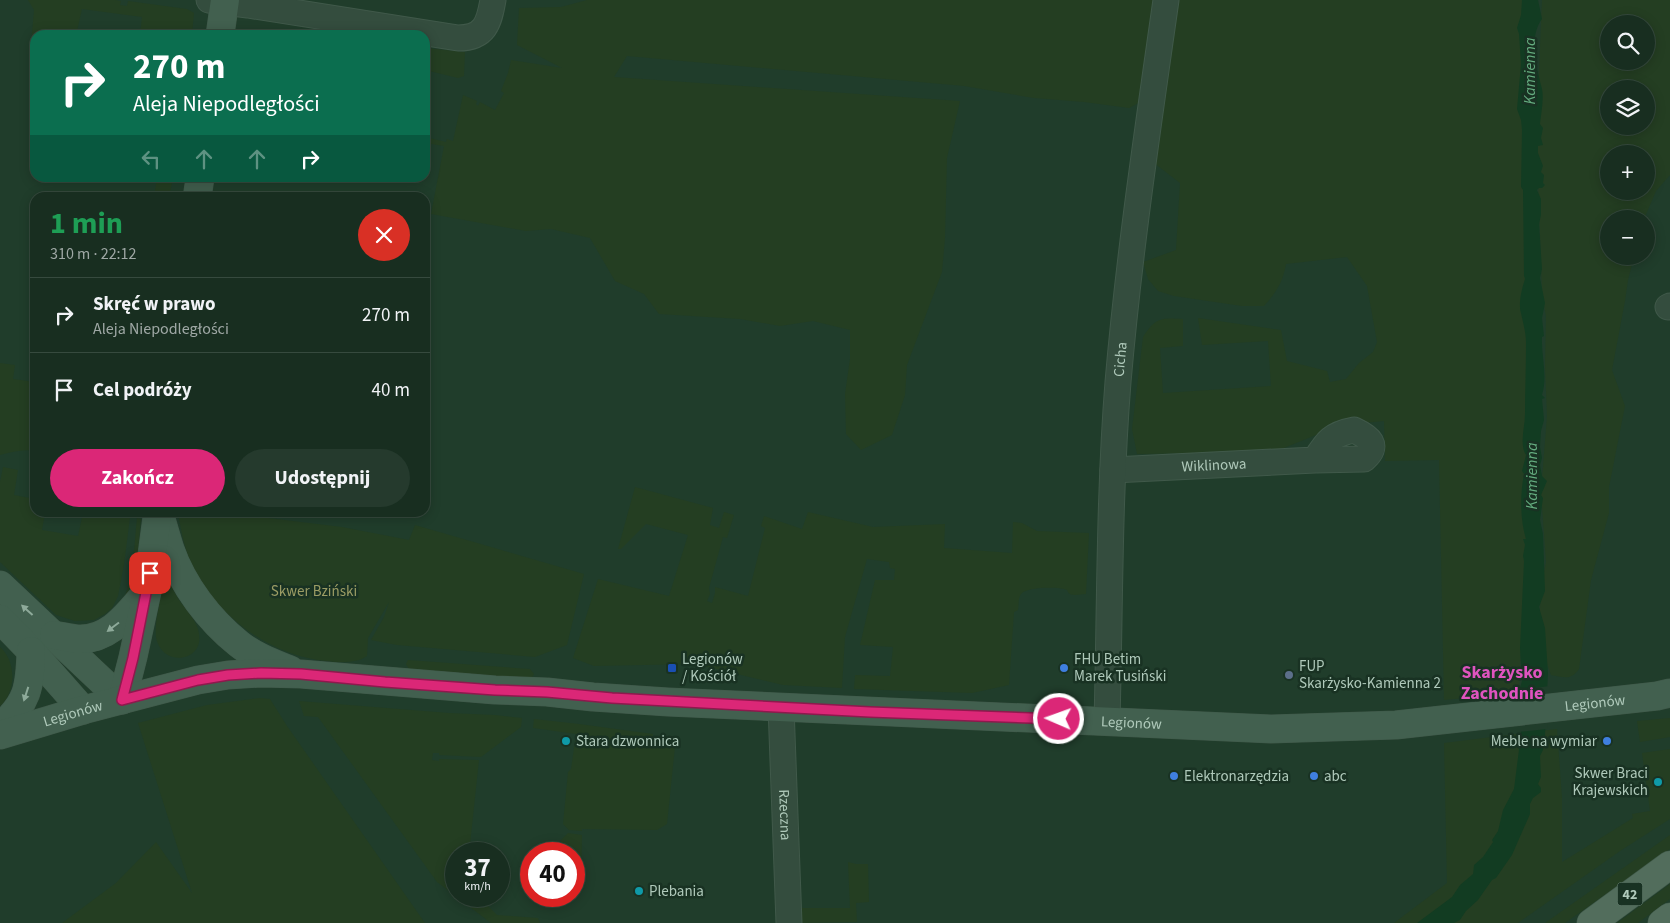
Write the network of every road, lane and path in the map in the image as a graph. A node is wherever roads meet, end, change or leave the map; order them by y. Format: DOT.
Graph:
graph roads {
  1 [pos="493,0"];
  2 [pos="1166,0"];
  3 [pos="219,1"];
  4 [pos="220,30"];
  5 [pos="406,30"];
  6 [pos="430,34"];
  7 [pos="1315,460"];
  8 [pos="1112,470"];
  9 [pos="158,517"];
  10 [pos="161,517"];
  11 [pos="0,585"];
  12 [pos="147,592"];
  13 [pos="0,619"];
  14 [pos="54,635"];
  15 [pos="31,652"];
  16 [pos="301,674"];
  17 [pos="1670,693"];
  18 [pos="122,700"];
  19 [pos="781,707"];
  20 [pos="83,710"];
  21 [pos="1107,721"];
  22 [pos="0,727"];
  23 [pos="0,735"];
  24 [pos="1670,865"];
  25 [pos="1670,917"];
  26 [pos="789,923"];
  27 [pos="1590,923"];
  28 [pos="1662,923"];
  1 -- 6 [label="street"];
  2 -- 8 [label="street, Cicha"];
  3 -- 4 [label="street"];
  3 -- 5 [label="street"];
  7 -- 8 [label="street, Wiklinowa"];
  8 -- 21 [label="street, Cicha"];
  9 -- 12 [label="street"];
  10 -- 16 [label="street"];
  14 -- 11 [label="street, one-way"];
  12 -- 14 [label="street, one-way"];
  12 -- 18 [label="street"];
  13 -- 15 [label="street"];
  14 -- 18 [label="street"];
  15 -- 20 [label="street"];
  15 -- 22 [label="street, one-way"];
  16 -- 18 [label="street, Legionów"];
  16 -- 19 [label="street, Legionów"];
  17 -- 21 [label="street, Legionów"];
  18 -- 20 [label="street, Legionów"];
  19 -- 21 [label="street, Legionów"];
  19 -- 26 [label="street, Rzeczna"];
  20 -- 23 [label="street, Legionów"];
  24 -- 27 [label="main road, 42"];
  25 -- 28 [label="main road"];
}
